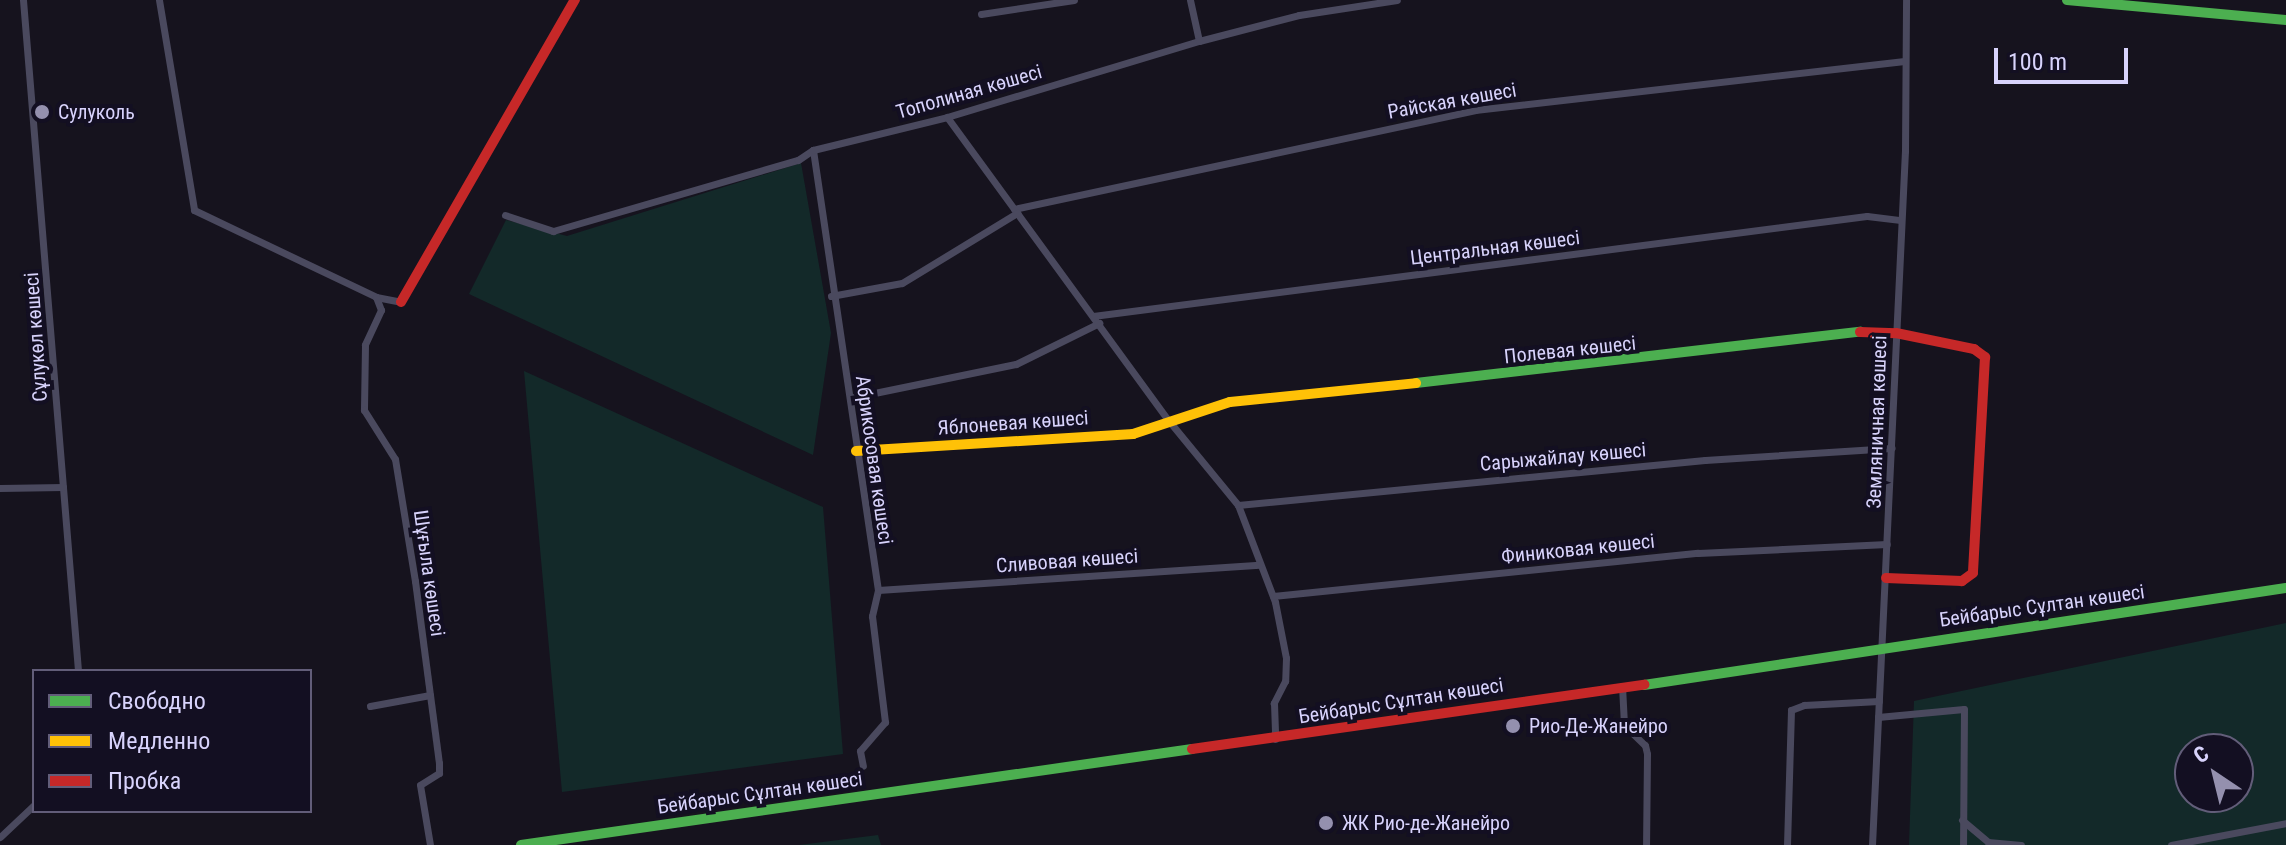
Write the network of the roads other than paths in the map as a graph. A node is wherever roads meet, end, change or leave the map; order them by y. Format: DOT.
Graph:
graph roads {
  1 [pos="23,0"];
  2 [pos="159,0"];
  3 [pos="575,0"];
  4 [pos="1074,0"];
  5 [pos="1190,0"];
  6 [pos="1397,0"];
  7 [pos="1906,0"];
  8 [pos="2069,0"];
  9 [pos="2179,4"];
  10 [pos="981,14"];
  11 [pos="2286,20"];
  12 [pos="1199,41"];
  13 [pos="1902,61"];
  14 [pos="947,117"];
  15 [pos="813,150"];
  16 [pos="1016,211"];
  17 [pos="505,215"];
  18 [pos="1901,220"];
  19 [pos="831,296"];
  20 [pos="376,297"];
  21 [pos="401,302"];
  22 [pos="1096,319"];
  23 [pos="1896,333"];
  24 [pos="850,398"];
  25 [pos="1169,421"];
  26 [pos="1892,448"];
  27 [pos="856,451"];
  28 [pos="63,487"];
  29 [pos="0,488"];
  30 [pos="1238,505"];
  31 [pos="1887,544"];
  32 [pos="1259,565"];
  33 [pos="1886,578"];
  34 [pos="2286,588"];
  35 [pos="878,590"];
  36 [pos="1273,596"];
  37 [pos="1879,647"];
  38 [pos="78,669"];
  39 [pos="1622,686"];
  40 [pos="430,695"];
  41 [pos="1879,701"];
  42 [pos="370,706"];
  43 [pos="1878,717"];
  44 [pos="1275,739"];
  45 [pos="863,766"];
  46 [pos="32,807"];
  47 [pos="1962,820"];
  48 [pos="2286,823"];
  49 [pos="0,837"];
  50 [pos="430,845"];
  51 [pos="521,845"];
  52 [pos="1646,845"];
  53 [pos="1787,845"];
  54 [pos="1872,845"];
  55 [pos="1963,845"];
  56 [pos="2021,845"];
  57 [pos="2171,845"];
  1 -- 28 [label="street, Сұлукөл көшесі"];
  2 -- 20 [label="street"];
  3 -- 21 [label="street"];
  4 -- 10 [label="street"];
  5 -- 12 [label="street"];
  6 -- 12 [label="street, Тополиная көшесі"];
  7 -- 13 [label="street, Земляничная көшесі"];
  8 -- 9 [label="street"];
  9 -- 11 [label="street"];
  12 -- 14 [label="street, Тополиная көшесі"];
  13 -- 16 [label="street, Райская көшесі"];
  13 -- 18 [label="street, Земляничная көшесі"];
  14 -- 15 [label="street, Тополиная көшесі"];
  14 -- 16 [label="street"];
  15 -- 17 [label="street, Тополиная көшесі"];
  15 -- 19 [label="street, Абрикосовая көшесі"];
  16 -- 19 [label="street, Райская көшесі"];
  16 -- 22 [label="street"];
  18 -- 22 [label="street, Центральная көшесі"];
  18 -- 23 [label="street, Земляничная көшесі"];
  19 -- 24 [label="street, Абрикосовая көшесі"];
  20 -- 21 [label="street"];
  20 -- 40 [label="street, Шұғыла көшесі"];
  22 -- 24 [label="street, Центральная көшесі"];
  22 -- 25 [label="street"];
  23 -- 25 [label="street, Полевая көшесі"];
  23 -- 26 [label="street, Земляничная көшесі"];
  23 -- 33 [label="street, Полевая көшесі"];
  24 -- 27 [label="street, Абрикосовая көшесі"];
  25 -- 27 [label="street, Яблоневая көшесі"];
  25 -- 30 [label="street"];
  26 -- 30 [label="street, Сарыжайлау көшесі"];
  26 -- 31 [label="street, Земляничная көшесі"];
  27 -- 35 [label="street, Абрикосовая көшесі"];
  28 -- 29 [label="street"];
  28 -- 38 [label="street, Сұлукөл көшесі"];
  30 -- 32 [label="street"];
  31 -- 33 [label="street, Земляничная көшесі"];
  31 -- 36 [label="street, Финиковая көшесі"];
  32 -- 35 [label="street, Сливовая көшесі"];
  32 -- 36 [label="street"];
  33 -- 37 [label="street, Земляничная көшесі"];
  34 -- 37 [label="street, Бейбарыс Сұлтан көшесі"];
  35 -- 45 [label="street, Абрикосовая көшесі"];
  36 -- 44 [label="street"];
  37 -- 39 [label="street, Бейбарыс Сұлтан көшесі"];
  37 -- 41 [label="street, Земляничная көшесі"];
  39 -- 44 [label="street, Бейбарыс Сұлтан көшесі"];
  39 -- 52 [label="street"];
  40 -- 42 [label="street"];
  40 -- 50 [label="street, Шұғыла көшесі"];
  41 -- 43 [label="street, Земляничная көшесі"];
  41 -- 53 [label="street"];
  43 -- 47 [label="street"];
  43 -- 54 [label="street, Земляничная көшесі"];
  44 -- 51 [label="street, Бейбарыс Сұлтан көшесі"];
  46 -- 49 [label="street"];
  47 -- 55 [label="street"];
  47 -- 56 [label="street"];
  48 -- 57 [label="street"];
}
